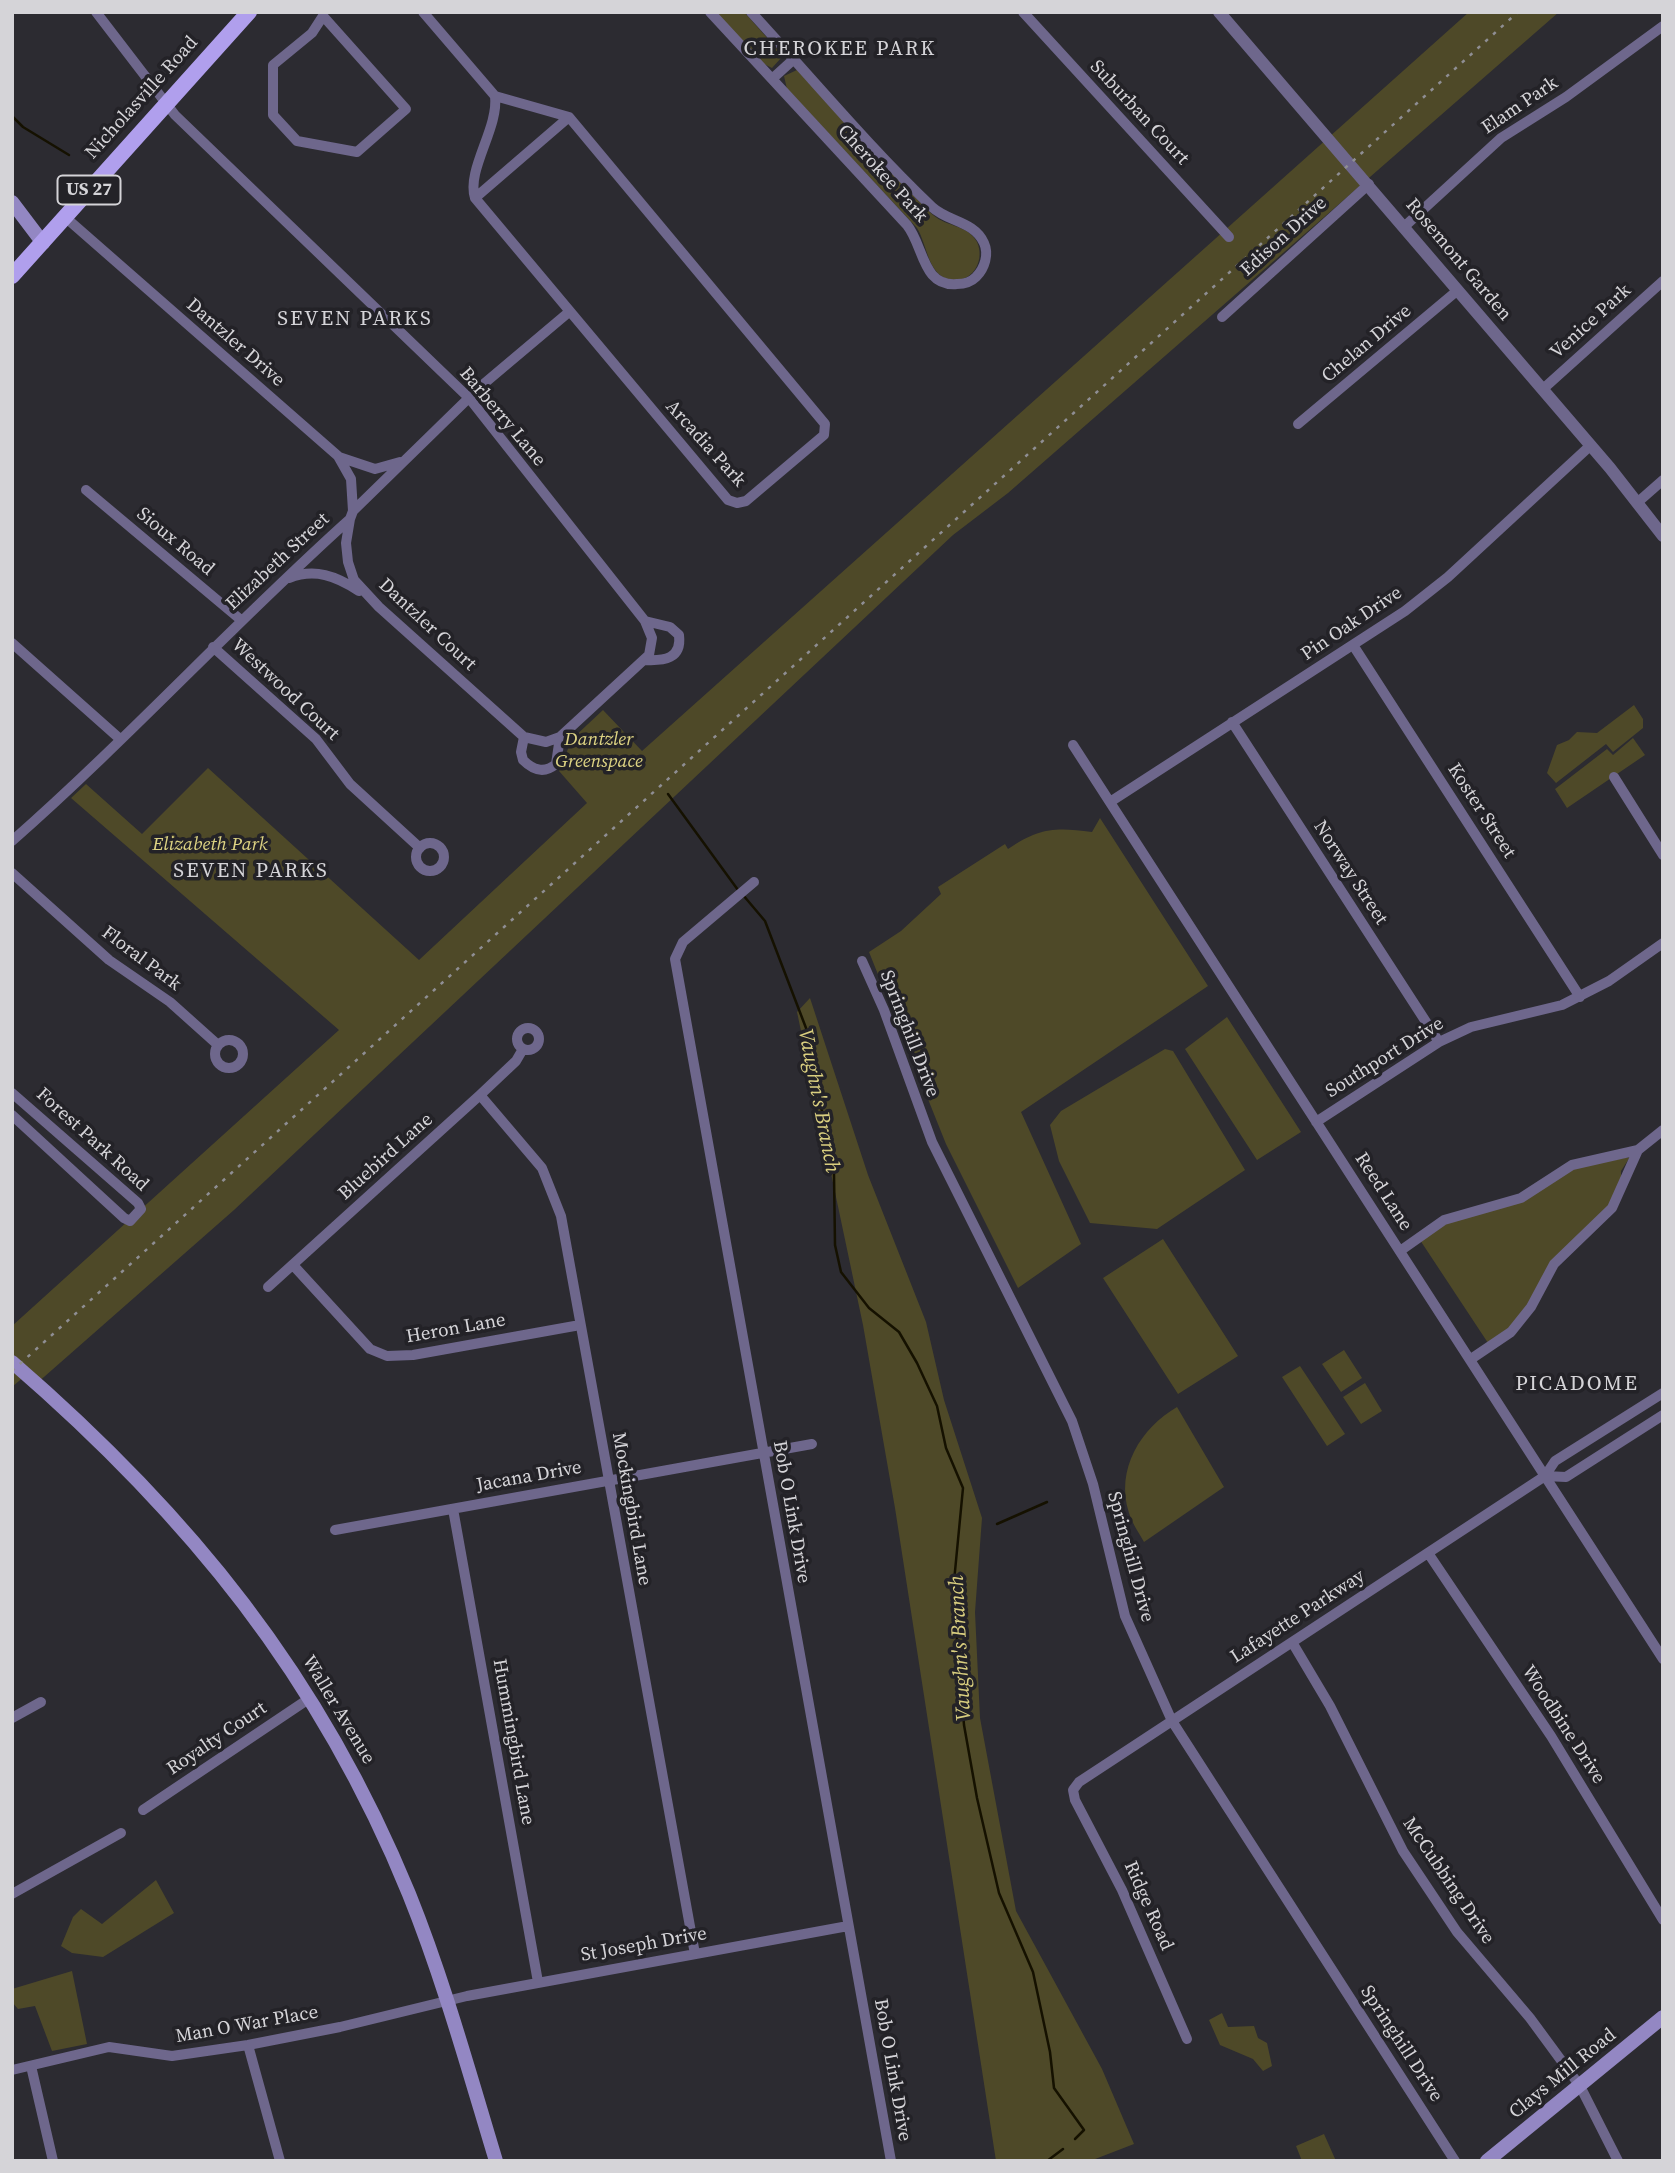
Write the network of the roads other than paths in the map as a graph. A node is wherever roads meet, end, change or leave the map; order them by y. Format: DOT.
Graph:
graph roads {
  1 [pos="96,12"];
  2 [pos="249,12"];
  3 [pos="423,12"];
  4 [pos="710,12"];
  5 [pos="751,12"];
  6 [pos="1023,12"];
  7 [pos="1219,12"];
  8 [pos="321,14"];
  9 [pos="1663,26"];
  10 [pos="794,59"];
  11 [pos="772,79"];
  12 [pos="495,96"];
  13 [pos="164,104"];
  14 [pos="569,117"];
  15 [pos="1368,184"];
  16 [pos="475,198"];
  17 [pos="12,202"];
  18 [pos="65,216"];
  19 [pos="1405,226"];
  20 [pos="1229,237"];
  21 [pos="43,243"];
  22 [pos="12,276"];
  23 [pos="1663,281"];
  24 [pos="1458,290"];
  25 [pos="569,312"];
  26 [pos="1222,317"];
  27 [pos="1543,389"];
  28 [pos="469,398"];
  29 [pos="1298,424"];
  30 [pos="1591,445"];
  31 [pos="338,456"];
  32 [pos="411,457"];
  33 [pos="1663,480"];
  34 [pos="86,490"];
  35 [pos="1638,502"];
  36 [pos="352,515"];
  37 [pos="1663,536"];
  38 [pos="282,581"];
  39 [pos="379,607"];
  40 [pos="241,620"];
  41 [pos="646,621"];
  42 [pos="12,643"];
  43 [pos="1353,645"];
  44 [pos="213,647"];
  45 [pos="645,660"];
  46 [pos="1232,722"];
  47 [pos="524,737"];
  48 [pos="560,737"];
  49 [pos="120,739"];
  50 [pos="1073,745"];
  51 [pos="1614,778"];
  52 [pos="1110,802"];
  53 [pos="12,841"];
  54 [pos="420,848"];
  55 [pos="1663,855"];
  56 [pos="12,873"];
  57 [pos="754,883"];
  58 [pos="1663,943"];
  59 [pos="862,961"];
  60 [pos="1580,996"];
  61 [pos="1438,1042"];
  62 [pos="218,1045"];
  63 [pos="523,1049"];
  64 [pos="13,1094"];
  65 [pos="480,1095"];
  66 [pos="12,1115"];
  67 [pos="1316,1122"];
  68 [pos="1663,1130"];
  69 [pos="1638,1150"];
  70 [pos="1400,1251"];
  71 [pos="293,1265"];
  72 [pos="268,1287"];
  73 [pos="580,1325"];
  74 [pos="1471,1359"];
  75 [pos="12,1362"];
  76 [pos="1663,1394"];
  77 [pos="1663,1415"];
  78 [pos="812,1444"];
  79 [pos="762,1451"];
  80 [pos="1545,1476"];
  81 [pos="608,1480"];
  82 [pos="453,1509"];
  83 [pos="335,1530"];
  84 [pos="1428,1553"];
  85 [pos="1292,1642"];
  86 [pos="1663,1659"];
  87 [pos="310,1698"];
  88 [pos="41,1702"];
  89 [pos="12,1718"];
  90 [pos="1172,1721"];
  91 [pos="1073,1790"];
  92 [pos="143,1810"];
  93 [pos="121,1833"];
  94 [pos="12,1894"];
  95 [pos="1663,1920"];
  96 [pos="848,1926"];
  97 [pos="695,1954"];
  98 [pos="538,1982"];
  99 [pos="447,2001"];
  100 [pos="1663,2017"];
  101 [pos="1187,2039"];
  102 [pos="248,2045"];
  103 [pos="32,2066"];
  104 [pos="12,2070"];
  105 [pos="1580,2086"];
  106 [pos="53,2161"];
  107 [pos="280,2161"];
  108 [pos="496,2161"];
  109 [pos="891,2161"];
  110 [pos="1455,2161"];
  111 [pos="1487,2161"];
  112 [pos="1618,2161"];
  1 -- 13 [label="street, Barberry Lane"];
  2 -- 13 [label="main road, Nicholasville Road / US 27"];
  3 -- 12 [label="street"];
  4 -- 11 [label="street, Cherokee Park"];
  5 -- 10 [label="street, Cherokee Park"];
  6 -- 20 [label="street, Suburban Court"];
  7 -- 15 [label="street, Rosemont Garden"];
  8 -- 8 [label="street"];
  9 -- 19 [label="street, Elam Park"];
  10 -- 11 [label="street"];
  10 -- 11 [label="street, Cherokee Park"];
  12 -- 14 [label="street"];
  12 -- 16 [label="street"];
  13 -- 18 [label="main road, Nicholasville Road / US 27"];
  13 -- 28 [label="street, Barberry Lane"];
  14 -- 16 [label="street"];
  14 -- 25 [label="street, Arcadia Park"];
  15 -- 19 [label="street, Rosemont Garden"];
  15 -- 26 [label="street, Edison Drive"];
  16 -- 25 [label="street, Arcadia Park"];
  17 -- 21 [label="main road"];
  18 -- 21 [label="main road, Nicholasville Road / US 27"];
  18 -- 31 [label="street, Dantzler Drive"];
  19 -- 24 [label="street, Rosemont Garden"];
  21 -- 22 [label="main road, Nicholasville Road / US 27"];
  23 -- 27 [label="street, Venice Park"];
  24 -- 27 [label="street, Rosemont Garden"];
  24 -- 29 [label="street, Chelan Drive"];
  25 -- 28 [label="street, Elizabeth Street"];
  27 -- 30 [label="street, Rosemont Garden"];
  28 -- 32 [label="street, Elizabeth Street"];
  28 -- 41 [label="street, Barberry Lane"];
  30 -- 35 [label="street, Rosemont Garden"];
  30 -- 43 [label="street, Pin Oak Drive"];
  31 -- 32 [label="street"];
  31 -- 36 [label="street, Dantzler Drive"];
  32 -- 36 [label="street, Elizabeth Street"];
  33 -- 35 [label="street"];
  34 -- 40 [label="street, Sioux Road"];
  35 -- 37 [label="street, Rosemont Garden"];
  36 -- 38 [label="street, Elizabeth Street"];
  36 -- 39 [label="street, Dantzler Court"];
  38 -- 39 [label="street"];
  38 -- 40 [label="street, Elizabeth Street"];
  39 -- 47 [label="street, Dantzler Court"];
  40 -- 44 [label="street, Elizabeth Street"];
  41 -- 45 [label="street"];
  41 -- 45 [label="street, Barberry Lane"];
  42 -- 49 [label="street"];
  43 -- 46 [label="street, Pin Oak Drive"];
  43 -- 60 [label="street, Koster Street"];
  44 -- 49 [label="street, Elizabeth Street"];
  44 -- 54 [label="street, Westwood Court"];
  45 -- 48 [label="street"];
  46 -- 52 [label="street, Pin Oak Drive"];
  46 -- 61 [label="street, Norway Street"];
  47 -- 48 [label="street"];
  47 -- 48 [label="street"];
  49 -- 53 [label="street, Elizabeth Street"];
  50 -- 52 [label="street, Reed Lane"];
  51 -- 55 [label="street"];
  52 -- 67 [label="street, Reed Lane"];
  56 -- 62 [label="street, Floral Park"];
  57 -- 79 [label="street, Bob O Link Drive"];
  58 -- 60 [label="street, Southport Drive"];
  59 -- 90 [label="street, Springhill Drive"];
  60 -- 61 [label="street, Southport Drive"];
  61 -- 67 [label="street, Southport Drive"];
  63 -- 65 [label="street, Bluebird Lane"];
  64 -- 66 [label="street, Forest Park Road"];
  65 -- 71 [label="street, Bluebird Lane"];
  65 -- 73 [label="street, Mockingbird Lane"];
  67 -- 70 [label="street, Reed Lane"];
  68 -- 69 [label="street"];
  69 -- 70 [label="street"];
  69 -- 74 [label="street"];
  70 -- 74 [label="street, Reed Lane"];
  71 -- 72 [label="street, Bluebird Lane"];
  71 -- 73 [label="street, Heron Lane"];
  73 -- 81 [label="street, Mockingbird Lane"];
  74 -- 80 [label="street, Reed Lane"];
  75 -- 87 [label="main road, Waller Avenue"];
  76 -- 80 [label="street, Lafayette Parkway"];
  77 -- 80 [label="street, Lafayette Parkway"];
  78 -- 79 [label="street, Jacana Drive"];
  79 -- 81 [label="street, Jacana Drive"];
  79 -- 96 [label="street, Bob O Link Drive"];
  80 -- 84 [label="street, Lafayette Parkway"];
  80 -- 86 [label="street, Reed Lane"];
  81 -- 82 [label="street, Jacana Drive"];
  81 -- 97 [label="street, Mockingbird Lane"];
  82 -- 83 [label="street, Jacana Drive"];
  82 -- 98 [label="street, Hummingbird Lane"];
  84 -- 85 [label="street, Lafayette Parkway"];
  84 -- 95 [label="street, Woodbine Drive"];
  85 -- 90 [label="street, Lafayette Parkway"];
  85 -- 105 [label="street, McCubbing Drive"];
  87 -- 92 [label="street, Royalty Court"];
  87 -- 99 [label="main road, Waller Avenue"];
  88 -- 89 [label="street"];
  90 -- 91 [label="street, Lafayette Parkway"];
  90 -- 110 [label="street, Springhill Drive"];
  91 -- 101 [label="street, Ridge Road"];
  93 -- 94 [label="street"];
  96 -- 97 [label="street, St Joseph Drive"];
  96 -- 109 [label="street, Bob O Link Drive"];
  97 -- 98 [label="street, St Joseph Drive"];
  98 -- 99 [label="street, St Joseph Drive"];
  99 -- 102 [label="street, Man O War Place"];
  99 -- 108 [label="main road, Waller Avenue"];
  100 -- 105 [label="main road, Clays Mill Road"];
  102 -- 103 [label="street, Man O War Place"];
  102 -- 107 [label="street"];
  103 -- 104 [label="street, Man O War Place"];
  103 -- 106 [label="street"];
  105 -- 111 [label="main road, Clays Mill Road"];
  105 -- 112 [label="street, McCubbing Drive"];
}
